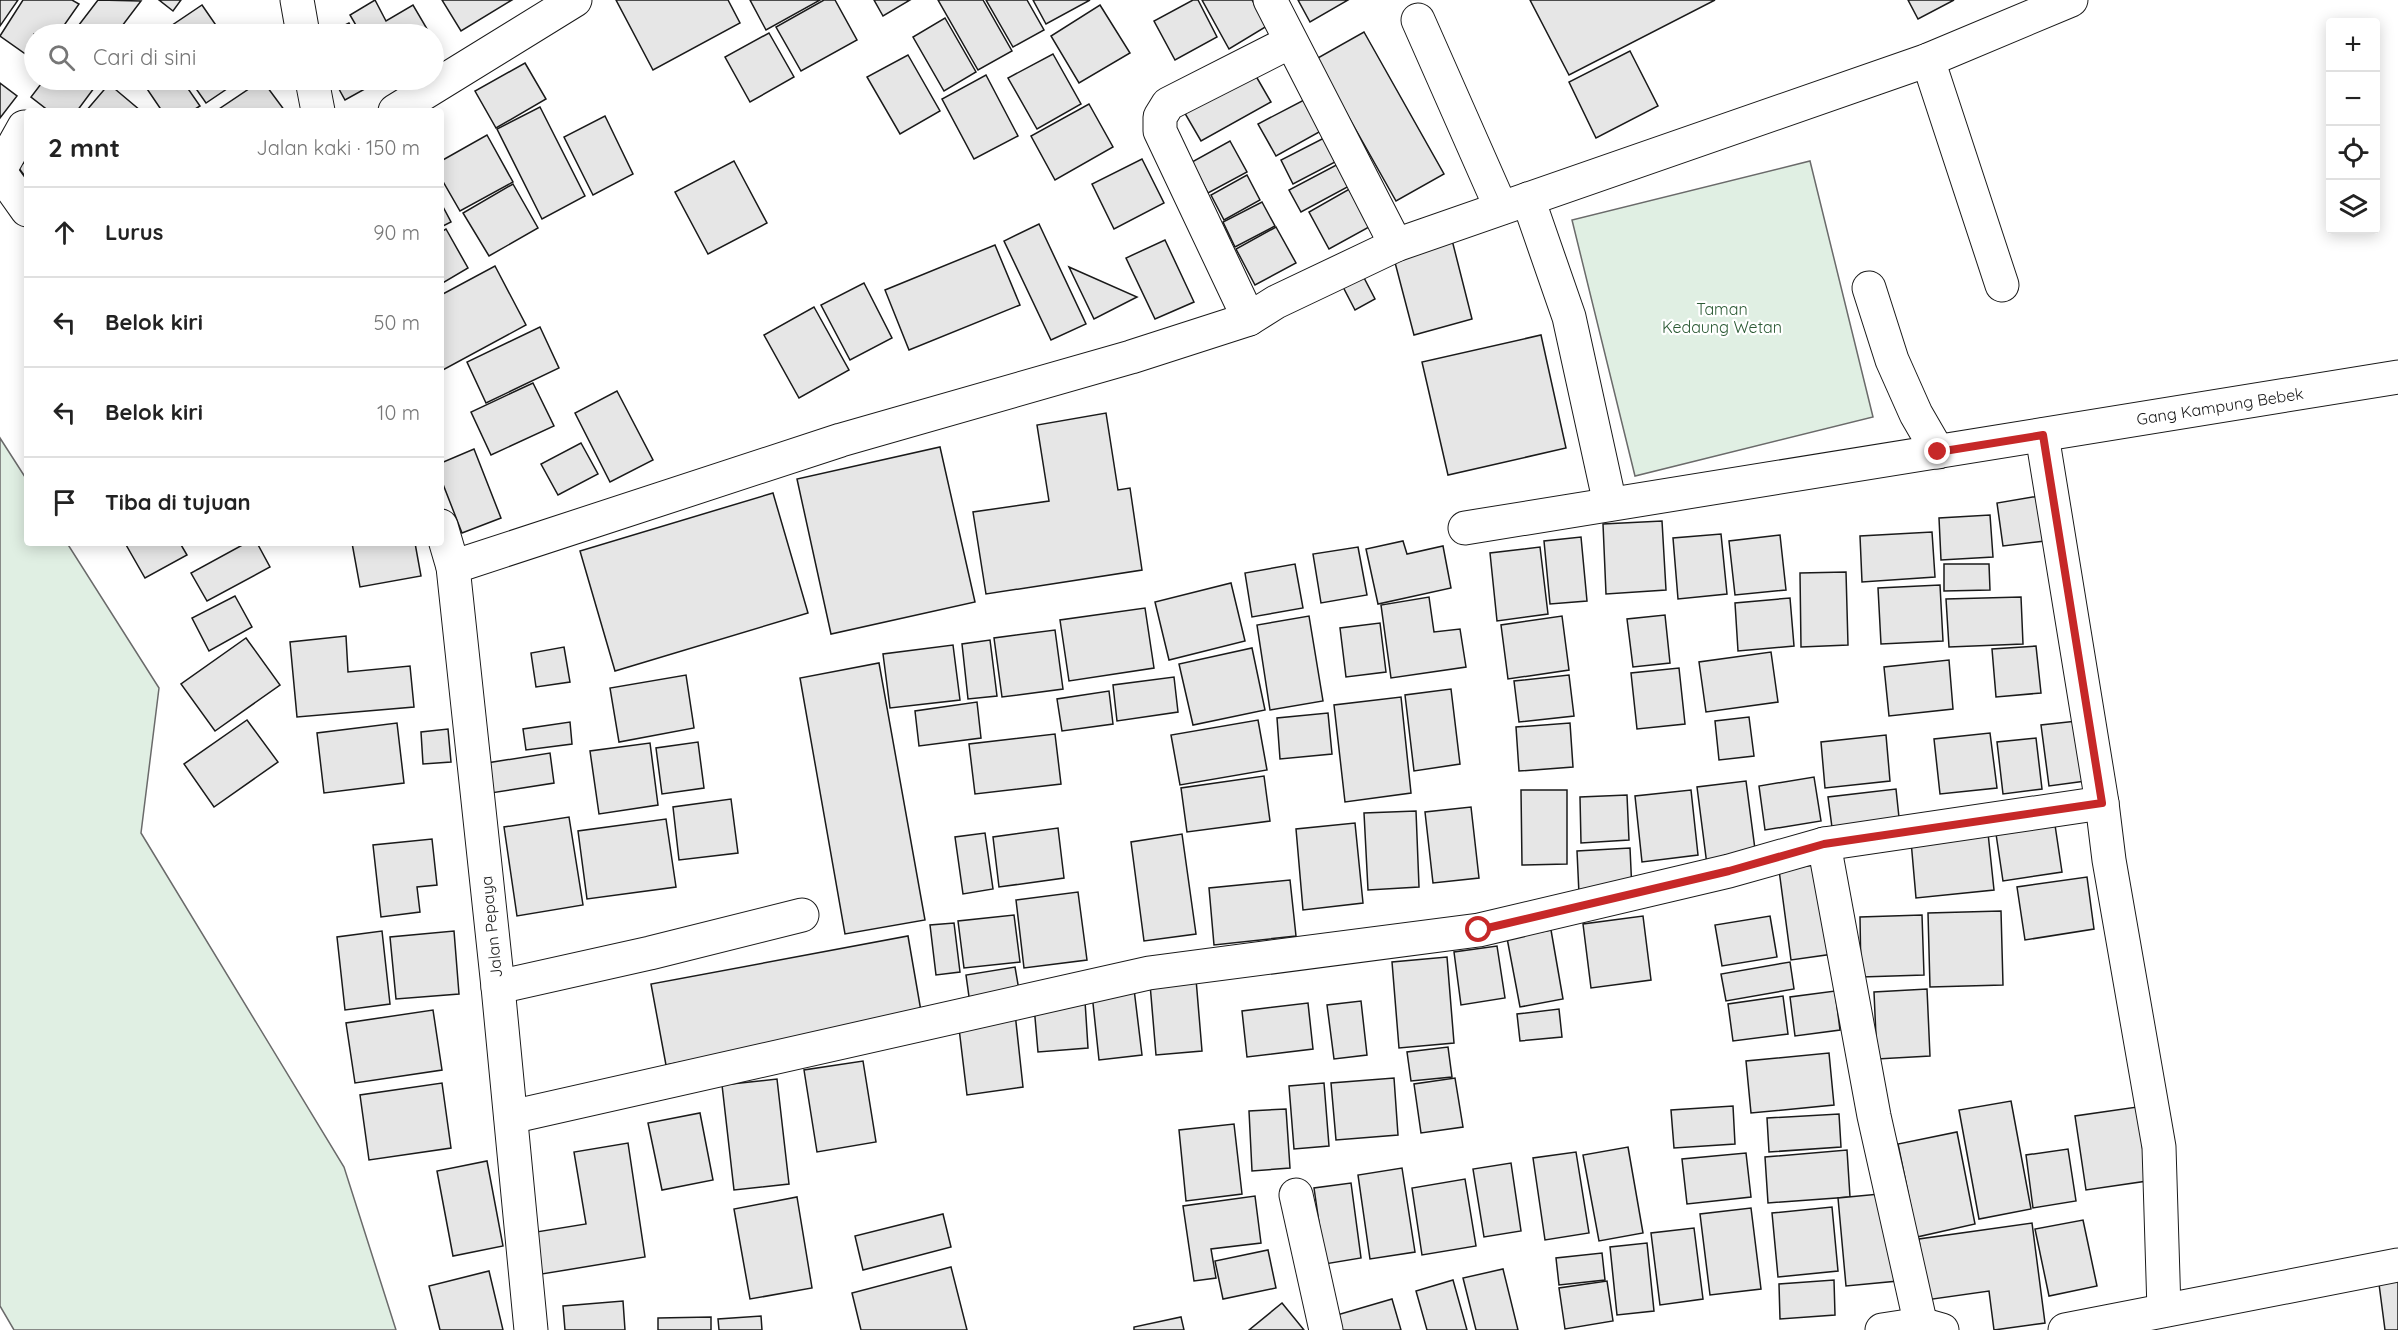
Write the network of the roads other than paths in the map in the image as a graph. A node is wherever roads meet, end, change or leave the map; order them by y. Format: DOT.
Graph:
graph roads {
  1 [pos="297,0"];
  2 [pos="575,0"];
  3 [pos="1270,0"];
  4 [pos="2071,0"];
  5 [pos="1418,20"];
  6 [pos="301,24"];
  7 [pos="1290,42"];
  8 [pos="1928,60"];
  9 [pos="444,81"];
  10 [pos="314,90"];
  11 [pos="429,90"];
  12 [pos="317,108"];
  13 [pos="400,108"];
  14 [pos="24,127"];
  15 [pos="0,171"];
  16 [pos="1514,204"];
  17 [pos="24,206"];
  18 [pos="1396,244"];
  19 [pos="2002,285"];
  20 [pos="1869,288"];
  21 [pos="1249,319"];
  22 [pos="2398,377"];
  23 [pos="2043,435"];
  24 [pos="1938,452"];
  25 [pos="1610,504"];
  26 [pos="1465,528"];
  27 [pos="444,536"];
  28 [pos="453,567"];
  29 [pos="2102,803"];
  30 [pos="1824,844"];
  31 [pos="802,915"];
  32 [pos="498,987"];
  33 [pos="511,1117"];
  34 [pos="1296,1195"];
  35 [pos="2398,1265"];
  36 [pos="2164,1310"];
  37 [pos="1928,1328"];
  38 [pos="531,1330"];
  39 [pos="1326,1330"];
  40 [pos="1882,1330"];
  41 [pos="2065,1330"];
  1 -- 6 [label="street"];
  2 -- 9 [label="street"];
  3 -- 7 [label="street"];
  4 -- 8 [label="street"];
  5 -- 16 [label="street"];
  7 -- 18 [label="street"];
  7 -- 21 [label="street"];
  8 -- 16 [label="street"];
  8 -- 19 [label="street"];
  10 -- 12 [label="street"];
  11 -- 13 [label="street"];
  14 -- 15 [label="street"];
  15 -- 17 [label="street"];
  16 -- 18 [label="street"];
  16 -- 25 [label="street"];
  18 -- 21 [label="street"];
  20 -- 24 [label="street"];
  21 -- 28 [label="street"];
  22 -- 23 [label="street, Gang Kampung Bebek"];
  23 -- 24 [label="street, Gang Kampung Bebek"];
  23 -- 29 [label="street"];
  24 -- 25 [label="street, Gang Kampung Bebek"];
  25 -- 26 [label="street, Gang Kampung Bebek"];
  27 -- 28 [label="street, Jalan Pepaya"];
  28 -- 32 [label="street, Jalan Pepaya"];
  29 -- 30 [label="street"];
  29 -- 36 [label="street"];
  30 -- 33 [label="street"];
  30 -- 37 [label="street"];
  31 -- 32 [label="street"];
  32 -- 33 [label="street, Jalan Pepaya"];
  33 -- 38 [label="street, Jalan Pepaya"];
  34 -- 39 [label="street"];
  35 -- 36 [label="street"];
  36 -- 41 [label="street"];
  37 -- 40 [label="street"];
}
